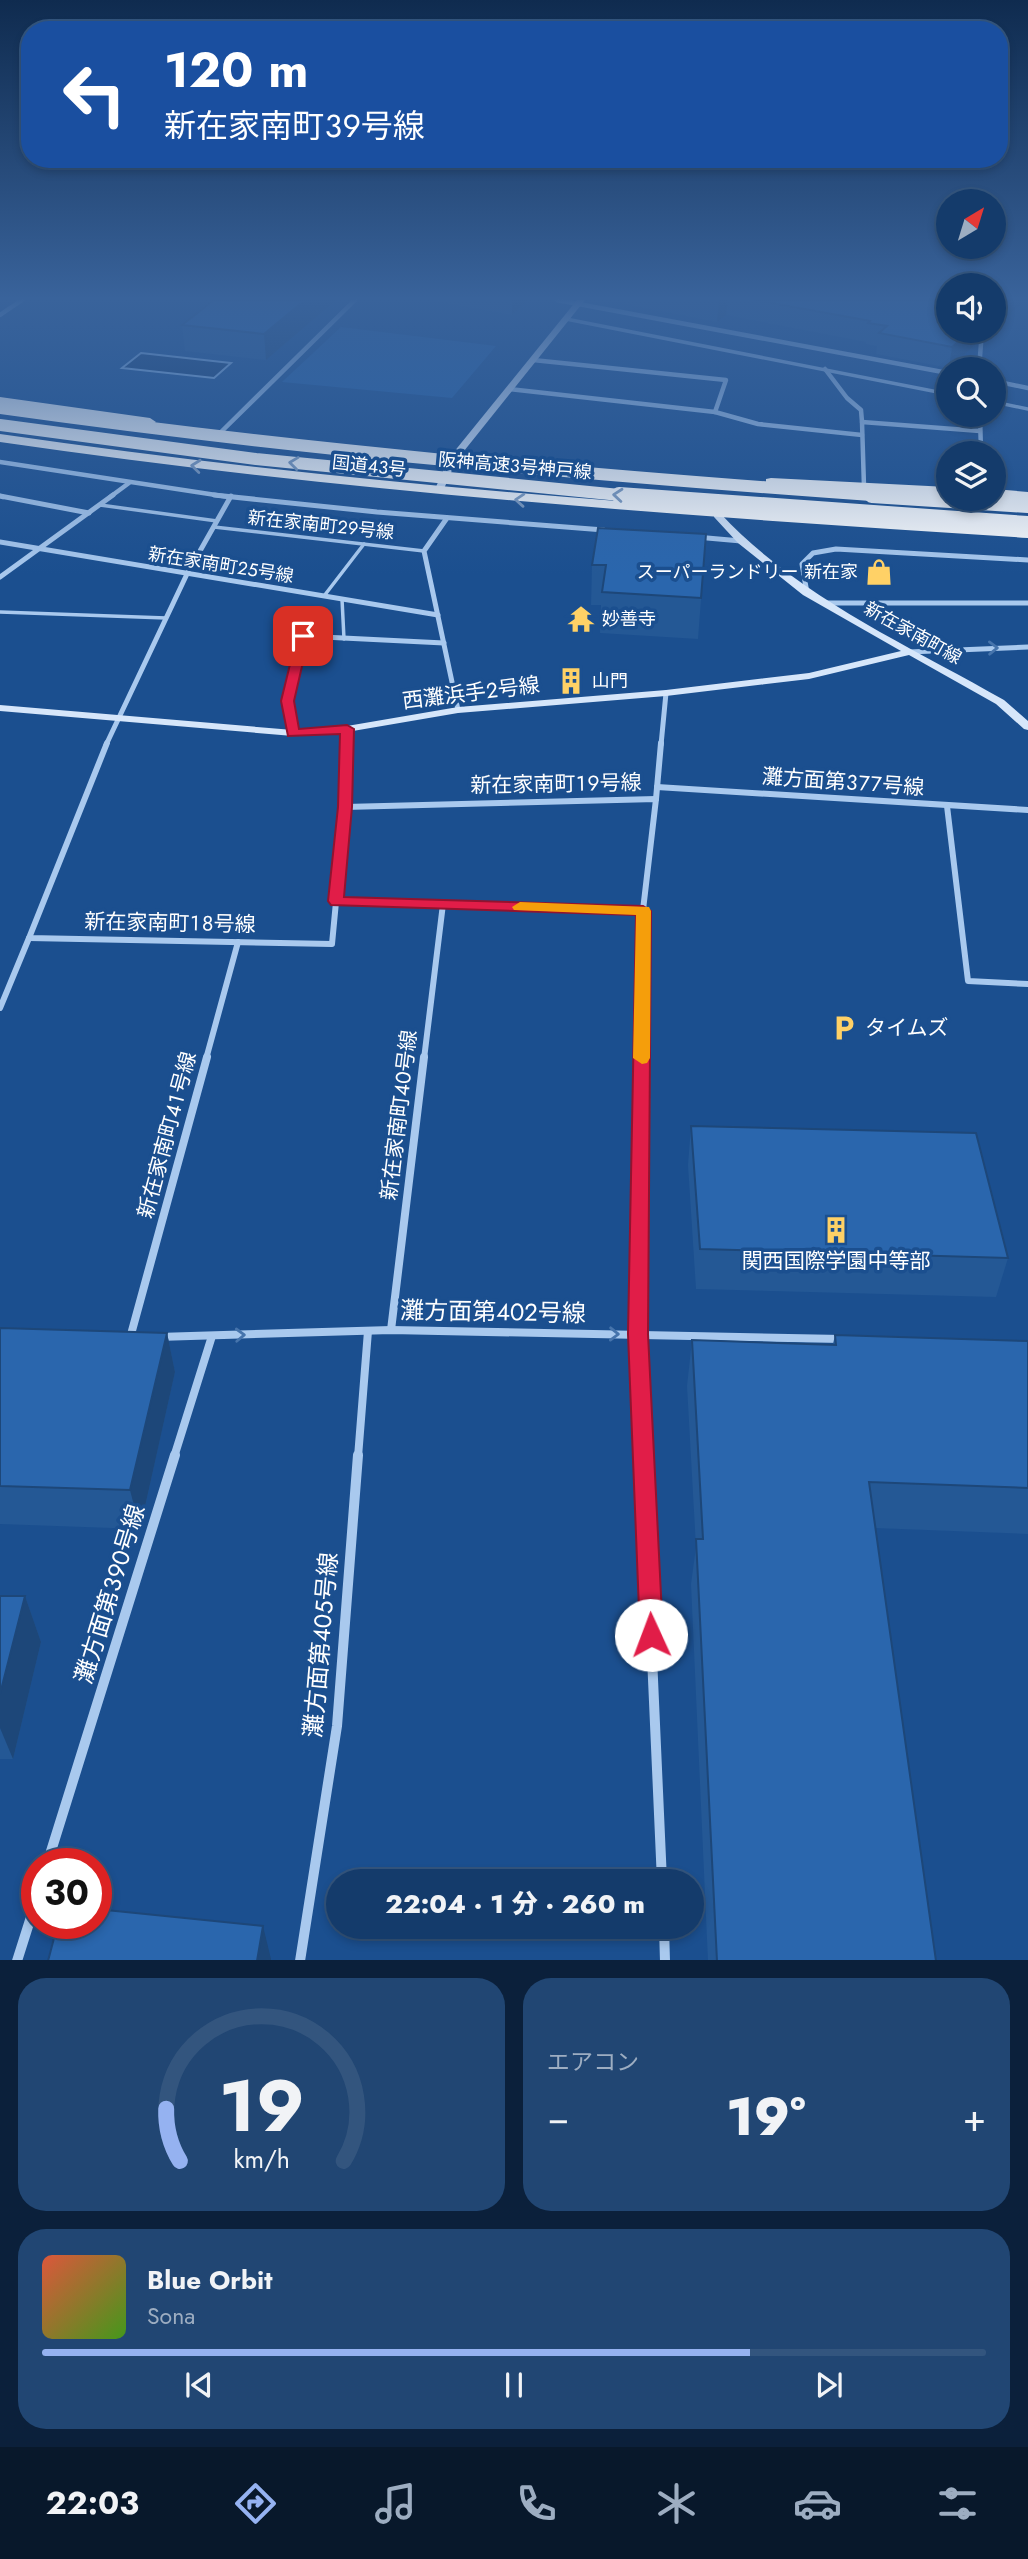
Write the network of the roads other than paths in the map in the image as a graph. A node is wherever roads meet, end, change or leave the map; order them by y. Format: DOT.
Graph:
graph roads {
  1 [pos="262,391"];
  2 [pos="507,391"];
  3 [pos="531,391"];
  4 [pos="722,391"];
  5 [pos="842,391"];
  6 [pos="0,401"];
  7 [pos="1006,404"];
  8 [pos="0,408"];
  9 [pos="1028,409"];
  10 [pos="715,412"];
  11 [pos="862,422"];
  12 [pos="0,425"];
  13 [pos="980,427"];
  14 [pos="980,431"];
  15 [pos="221,432"];
  16 [pos="862,435"];
  17 [pos="0,438"];
  18 [pos="980,441"];
  19 [pos="452,460"];
  20 [pos="0,462"];
  21 [pos="130,483"];
  22 [pos="864,487"];
  23 [pos="936,490"];
  24 [pos="438,493"];
  25 [pos="1006,495"];
  26 [pos="0,496"];
  27 [pos="231,496"];
  28 [pos="1028,496"];
  29 [pos="100,505"];
  30 [pos="1028,505"];
  31 [pos="89,513"];
  32 [pos="717,515"];
  33 [pos="447,518"];
  34 [pos="215,524"];
  35 [pos="1028,524"];
  36 [pos="607,530"];
  37 [pos="1028,534"];
  38 [pos="688,537"];
  39 [pos="741,541"];
  40 [pos="0,542"];
  41 [pos="365,544"];
  42 [pos="40,549"];
  43 [pos="424,551"];
  44 [pos="1028,561"];
  45 [pos="187,574"];
  46 [pos="0,577"];
  47 [pos="807,593"];
  48 [pos="324,596"];
  49 [pos="342,599"];
  50 [pos="824,603"];
  51 [pos="1028,603"];
  52 [pos="0,612"];
  53 [pos="438,615"];
  54 [pos="166,618"];
  55 [pos="344,639"];
  56 [pos="444,643"];
  57 [pos="1028,647"];
  58 [pos="909,652"];
  59 [pos="666,693"];
  60 [pos="0,708"];
  61 [pos="458,710"];
  62 [pos="117,717"];
  63 [pos="1028,727"];
  64 [pos="347,729"];
  65 [pos="293,733"];
  66 [pos="657,787"];
  67 [pos="656,799"];
  68 [pos="947,806"];
  69 [pos="345,807"];
  70 [pos="1028,810"];
  71 [pos="336,901"];
  72 [pos="443,904"];
  73 [pos="643,911"];
  74 [pos="29,938"];
  75 [pos="238,942"];
  76 [pos="1028,984"];
  77 [pos="0,1007"];
  78 [pos="391,1330"];
  79 [pos="368,1331"];
  80 [pos="638,1334"];
  81 [pos="212,1336"];
  82 [pos="117,1337"];
  83 [pos="130,1338"];
  84 [pos="846,1339"];
  85 [pos="52,1848"];
  86 [pos="661,1869"];
  87 [pos="24,1939"];
  88 [pos="665,1939"];
  89 [pos="17,1960"];
  90 [pos="300,1960"];
  91 [pos="666,1960"];
  1 -- 15 [label="street"];
  2 -- 19 [label="street"];
  3 -- 10 [label="street"];
  4 -- 10 [label="street"];
  5 -- 11 [label="street"];
  6 -- 15 [label="highway, 国道43号"];
  7 -- 9 [label="lane"];
  8 -- 30 [label="highway, 阪神高速3号神戸線, bridge"];
  10 -- 16 [label="street"];
  11 -- 14 [label="street"];
  11 -- 16 [label="street"];
  35 -- 12 [label="highway, 阪神高速3号神戸線, one-way, bridge"];
  13 -- 14 [label="street"];
  14 -- 18 [label="street"];
  15 -- 19 [label="highway, 国道43号"];
  16 -- 22 [label="street"];
  24 -- 17 [label="highway, 国道43号, one-way"];
  19 -- 22 [label="highway, 国道43号"];
  19 -- 24 [label="street"];
  20 -- 21 [label="street"];
  21 -- 27 [label="street"];
  21 -- 29 [label="street"];
  22 -- 23 [label="highway, 国道43号"];
  32 -- 24 [label="highway, 国道43号, one-way"];
  25 -- 28 [label="highway"];
  26 -- 31 [label="street"];
  27 -- 33 [label="street"];
  27 -- 34 [label="street"];
  29 -- 31 [label="street"];
  29 -- 34 [label="lane, 新在家南町２９号線"];
  31 -- 42 [label="street"];
  32 -- 37 [label="highway, 国道43号"];
  32 -- 39 [label="street, 新在家南町線"];
  33 -- 36 [label="street"];
  33 -- 43 [label="street"];
  34 -- 41 [label="lane, 新在家南町２９号線"];
  34 -- 45 [label="street"];
  38 -- 39 [label="street"];
  39 -- 47 [label="street, 新在家南町線"];
  40 -- 42 [label="street, 新在家南町２５号線"];
  41 -- 43 [label="lane, 新在家南町２９号線"];
  41 -- 48 [label="lane"];
  42 -- 45 [label="street, 新在家南町２５号線"];
  42 -- 46 [label="street"];
  43 -- 53 [label="street"];
  44 -- 47 [label="street"];
  45 -- 48 [label="street, 新在家南町２５号線"];
  45 -- 54 [label="street"];
  47 -- 50 [label="street, 新在家南町線"];
  48 -- 49 [label="street, 新在家南町２５号線"];
  49 -- 53 [label="street, 新在家南町２５号線"];
  49 -- 55 [label="lane"];
  50 -- 51 [label="street"];
  50 -- 58 [label="street, 新在家南町線"];
  52 -- 54 [label="lane"];
  53 -- 56 [label="street"];
  54 -- 62 [label="street"];
  55 -- 56 [label="street"];
  55 -- 65 [label="street"];
  56 -- 61 [label="street"];
  58 -- 57 [label="street, 西灘浜手２号線, one-way"];
  58 -- 59 [label="street, 西灘浜手２号線"];
  58 -- 63 [label="street, 新在家南町線"];
  59 -- 61 [label="street, 西灘浜手２号線"];
  59 -- 66 [label="street"];
  60 -- 62 [label="street, 西灘浜手２号線"];
  61 -- 64 [label="street, 西灘浜手２号線"];
  62 -- 65 [label="street, 西灘浜手２号線"];
  62 -- 74 [label="street"];
  64 -- 65 [label="street, 西灘浜手２号線"];
  64 -- 69 [label="street, 新在家南町１８号線"];
  66 -- 67 [label="street"];
  66 -- 68 [label="street, 灘方面第３７７号線"];
  67 -- 69 [label="street, 新在家南町１９号線"];
  67 -- 73 [label="street, 新在家南町１９号線"];
  68 -- 70 [label="street, 灘方面第３７７号線"];
  68 -- 76 [label="street"];
  69 -- 71 [label="street, 新在家南町１８号線"];
  71 -- 72 [label="street"];
  71 -- 75 [label="street, 新在家南町１８号線"];
  72 -- 73 [label="street"];
  72 -- 78 [label="street, 新在家南町４０号線"];
  73 -- 80 [label="street, 新在家南町１９号線"];
  74 -- 75 [label="street, 新在家南町１８号線"];
  74 -- 77 [label="street"];
  75 -- 83 [label="street, 新在家南町４１号線"];
  78 -- 79 [label="street, 灘方面第４０２号線"];
  78 -- 80 [label="street, 灘方面第４０２号線, one-way"];
  81 -- 79 [label="street, 灘方面第４０２号線, one-way"];
  79 -- 90 [label="street, 灘方面第４０５号線"];
  80 -- 84 [label="street, 灘方面第４０２号線"];
  80 -- 86 [label="street, 新在家南町１９号線"];
  81 -- 83 [label="street, 灘方面第４０２号線"];
  81 -- 85 [label="street, 灘方面第３９０号線"];
  82 -- 83 [label="street, 灘方面第４０２号線"];
  87 -- 89 [label="street"];
  88 -- 91 [label="street"];
}
